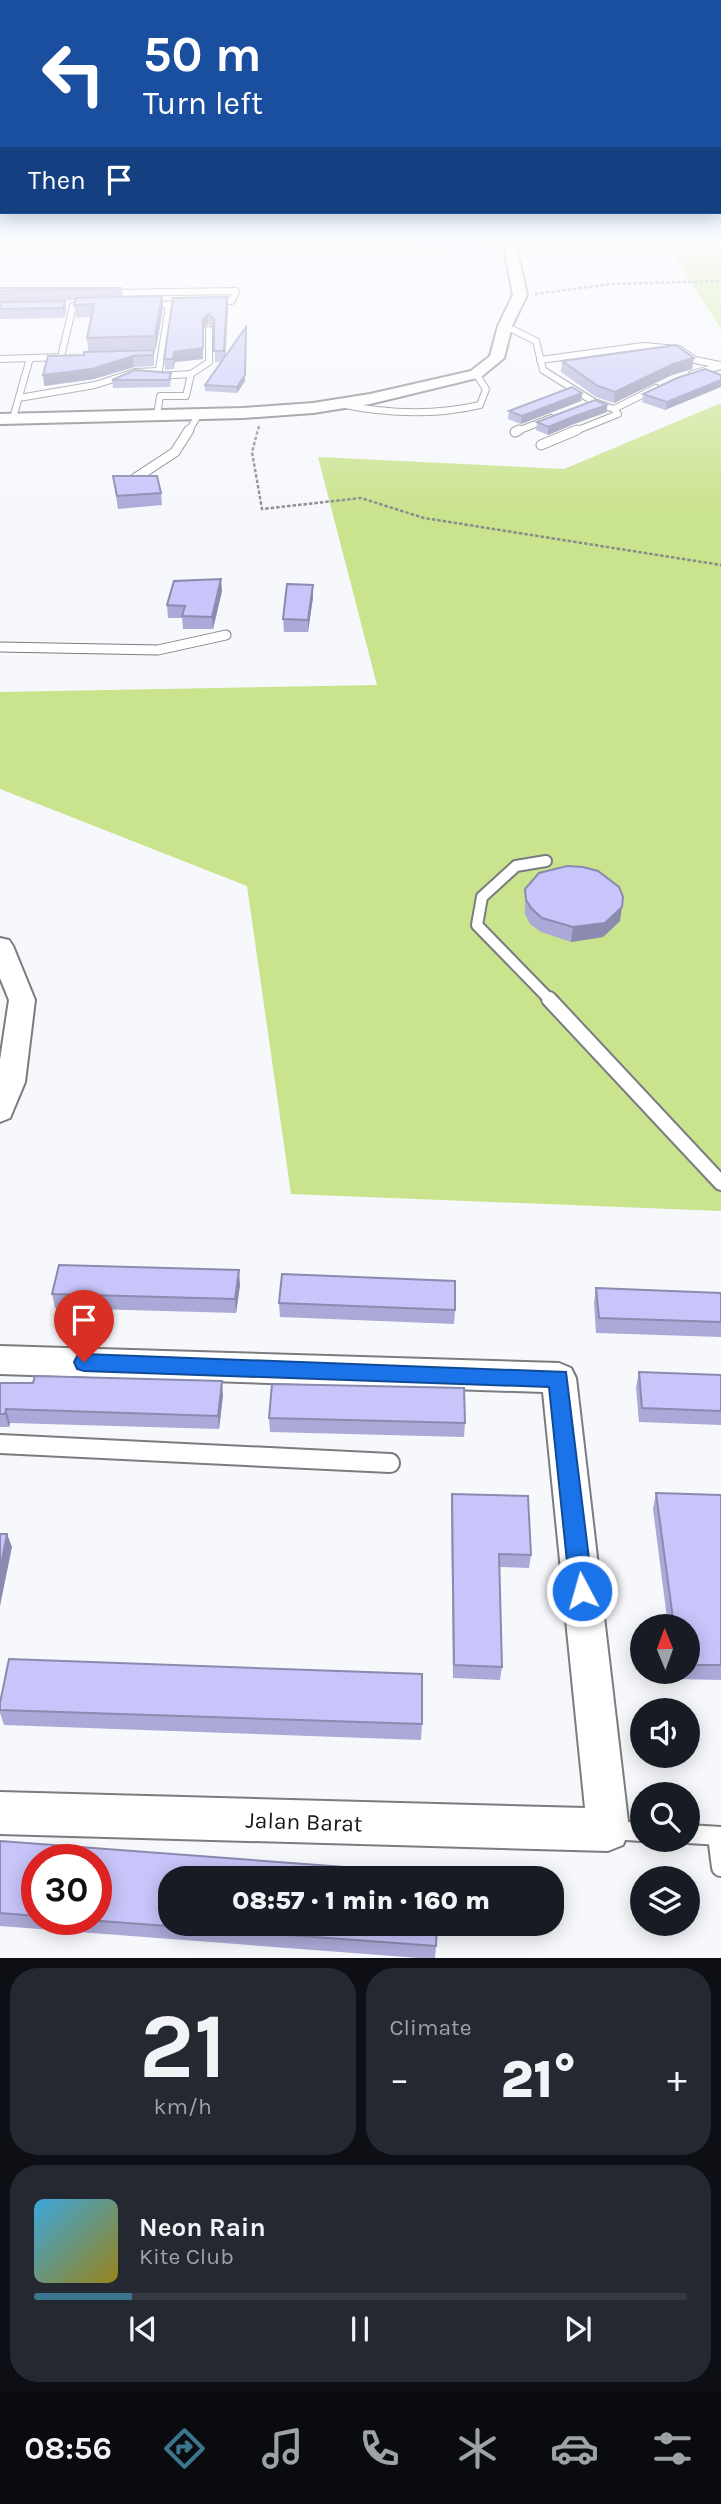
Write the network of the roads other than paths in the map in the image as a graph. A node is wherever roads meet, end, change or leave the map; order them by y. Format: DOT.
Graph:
graph roads {
  1 [pos="67,332"];
  2 [pos="165,332"];
  3 [pos="209,332"];
  4 [pos="504,332"];
  5 [pos="519,332"];
  6 [pos="150,355"];
  7 [pos="162,355"];
  8 [pos="74,356"];
  9 [pos="61,357"];
  10 [pos="30,358"];
  11 [pos="0,359"];
  12 [pos="540,360"];
  13 [pos="721,365"];
  14 [pos="159,371"];
  15 [pos="476,373"];
  16 [pos="191,374"];
  17 [pos="686,376"];
  18 [pos="662,386"];
  19 [pos="19,398"];
  20 [pos="594,402"];
  21 [pos="340,404"];
  22 [pos="582,407"];
  23 [pos="614,409"];
  24 [pos="199,414"];
  25 [pos="157,415"];
  26 [pos="559,415"];
  27 [pos="6,419"];
  28 [pos="515,432"];
  29 [pos="541,445"];
  30 [pos="134,479"];
  31 [pos="226,635"];
  32 [pos="0,647"];
  33 [pos="547,861"];
  34 [pos="0,946"];
  35 [pos="0,1111"];
  36 [pos="721,1183"];
  37 [pos="0,1360"];
  38 [pos="0,1444"];
  39 [pos="390,1463"];
  40 [pos="0,1813"];
  41 [pos="625,1831"];
  42 [pos="700,1835"];
  43 [pos="719,1836"];
  44 [pos="721,1867"];
  1 -- 9 [label="lane"];
  2 -- 7 [label="lane"];
  3 -- 16 [label="lane"];
  4 -- 15 [label="street"];
  5 -- 12 [label="lane"];
  6 -- 7 [label="lane"];
  7 -- 14 [label="lane"];
  8 -- 9 [label="lane"];
  9 -- 10 [label="lane"];
  10 -- 11 [label="lane"];
  10 -- 19 [label="lane"];
  12 -- 13 [label="lane"];
  12 -- 20 [label="lane"];
  13 -- 17 [label="lane"];
  14 -- 16 [label="lane"];
  14 -- 19 [label="lane"];
  15 -- 21 [label="street"];
  15 -- 21 [label="lane"];
  16 -- 25 [label="lane"];
  18 -- 23 [label="lane"];
  19 -- 27 [label="lane"];
  20 -- 22 [label="lane"];
  20 -- 23 [label="lane"];
  21 -- 24 [label="street"];
  23 -- 29 [label="lane"];
  24 -- 25 [label="street"];
  24 -- 30 [label="lane"];
  25 -- 27 [label="street"];
  26 -- 28 [label="lane"];
  31 -- 32 [label="lane"];
  33 -- 36 [label="lane"];
  34 -- 35 [label="street"];
  37 -- 41 [label="street"];
  38 -- 39 [label="lane"];
  40 -- 41 [label="street, Jalan Barat"];
  42 -- 43 [label="lane"];
  43 -- 44 [label="lane"];
}
